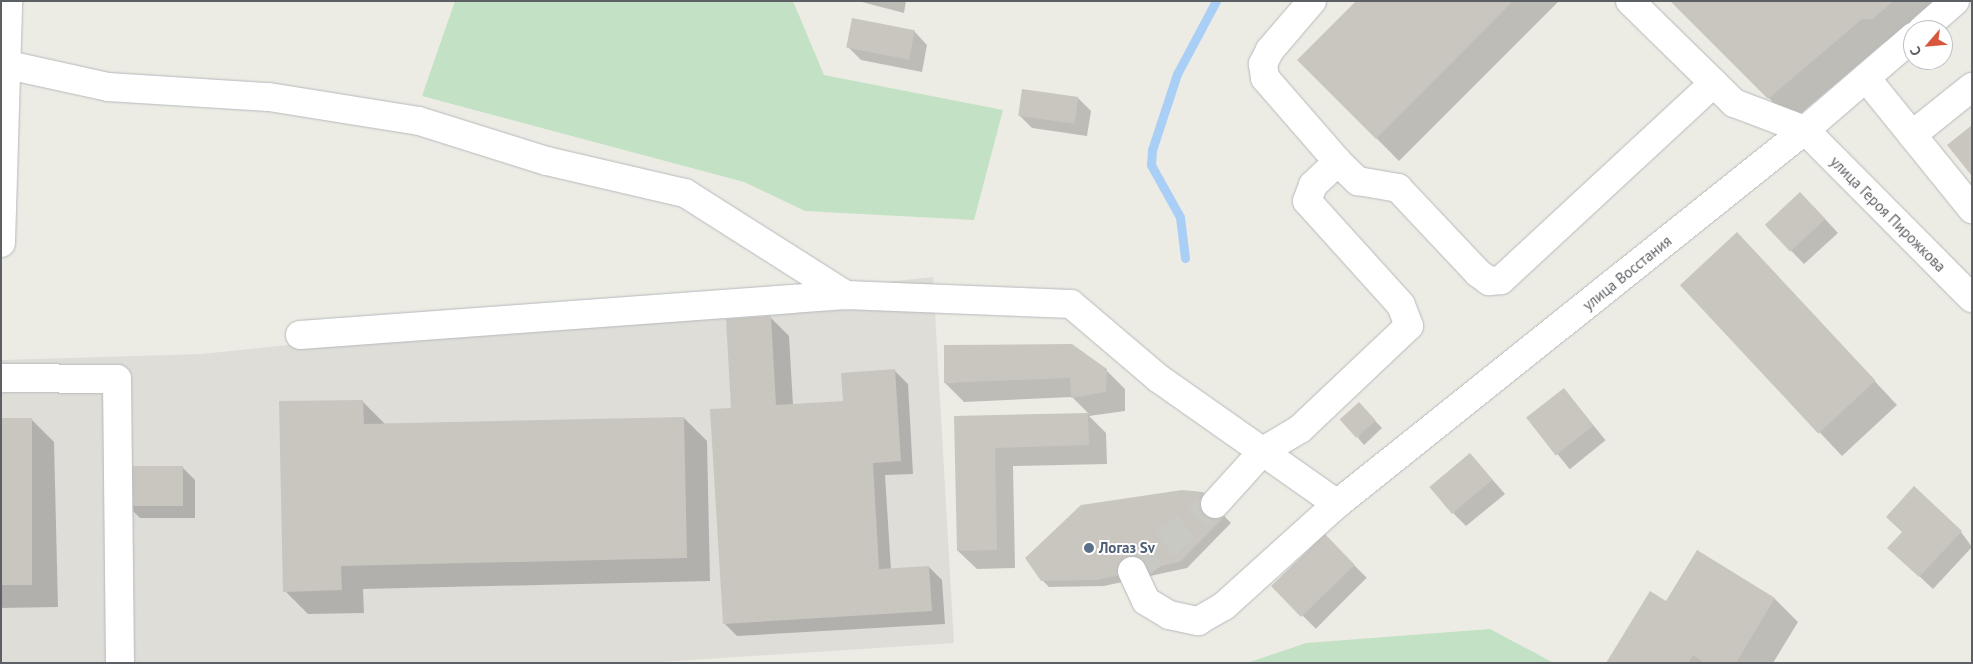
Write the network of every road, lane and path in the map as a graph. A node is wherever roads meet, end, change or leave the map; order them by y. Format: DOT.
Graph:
graph roads {
  1 [pos="8,1"];
  2 [pos="1312,1"];
  3 [pos="1630,1"];
  4 [pos="1955,1"];
  5 [pos="1933,20"];
  6 [pos="1903,46"];
  7 [pos="8,65"];
  8 [pos="1866,78"];
  9 [pos="1714,83"];
  10 [pos="1972,87"];
  11 [pos="4,105"];
  12 [pos="1805,130"];
  13 [pos="1912,135"];
  14 [pos="1338,162"];
  15 [pos="1972,209"];
  16 [pos="1,243"];
  17 [pos="846,295"];
  18 [pos="1972,298"];
  19 [pos="300,335"];
  20 [pos="1,378"];
  21 [pos="1263,451"];
  22 [pos="1215,504"];
  23 [pos="1337,504"];
  24 [pos="1132,571"];
  25 [pos="120,663"];
  1 -- 7 [label="street"];
  2 -- 14 [label="street"];
  3 -- 9 [label="street"];
  4 -- 5 [label="street"];
  6 -- 8 [label="street, улица Восстания"];
  7 -- 11 [label="street"];
  7 -- 17 [label="street"];
  8 -- 12 [label="street, улица Восстания"];
  8 -- 13 [label="street"];
  9 -- 12 [label="street"];
  9 -- 14 [label="street"];
  10 -- 13 [label="street"];
  11 -- 16 [label="street"];
  12 -- 18 [label="street, улица Героя Пирожкова"];
  12 -- 23 [label="street, улица Восстания"];
  13 -- 15 [label="street"];
  14 -- 21 [label="street"];
  17 -- 19 [label="street"];
  17 -- 21 [label="street"];
  20 -- 25 [label="street"];
  21 -- 22 [label="street"];
  21 -- 23 [label="street"];
  23 -- 24 [label="street, улица Восстания"];
}
